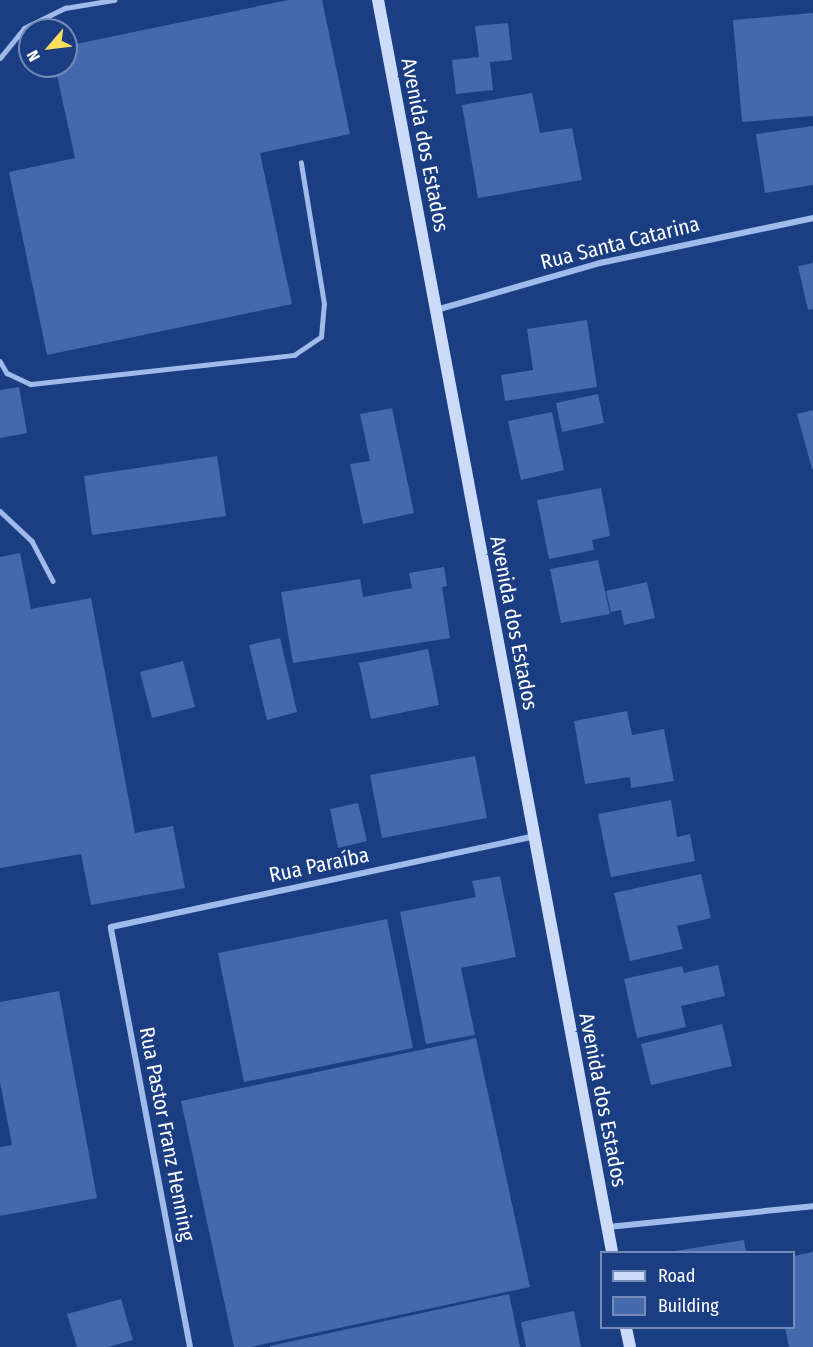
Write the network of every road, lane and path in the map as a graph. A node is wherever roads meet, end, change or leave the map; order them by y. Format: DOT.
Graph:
graph roads {
  1 [pos="114,0"];
  2 [pos="378,0"];
  3 [pos="0,58"];
  4 [pos="301,163"];
  5 [pos="813,218"];
  6 [pos="436,310"];
  7 [pos="0,362"];
  8 [pos="0,511"];
  9 [pos="53,581"];
  10 [pos="534,836"];
  11 [pos="111,927"];
  12 [pos="813,1206"];
  13 [pos="607,1227"];
  14 [pos="612,1251"];
  15 [pos="626,1329"];
  16 [pos="190,1347"];
  17 [pos="630,1347"];
  1 -- 3 [label="lane"];
  2 -- 6 [label="street, Avenida dos Estados"];
  4 -- 7 [label="lane"];
  5 -- 6 [label="street, Rua Santa Catarina"];
  6 -- 10 [label="street, Avenida dos Estados"];
  8 -- 9 [label="lane"];
  10 -- 11 [label="street, Rua Paraíba"];
  10 -- 13 [label="street, Avenida dos Estados"];
  11 -- 16 [label="street, Rua Pastor Franz Henning"];
  12 -- 13 [label="street"];
  13 -- 14 [label="street, Avenida dos Estados"];
  15 -- 17 [label="street"];
}
